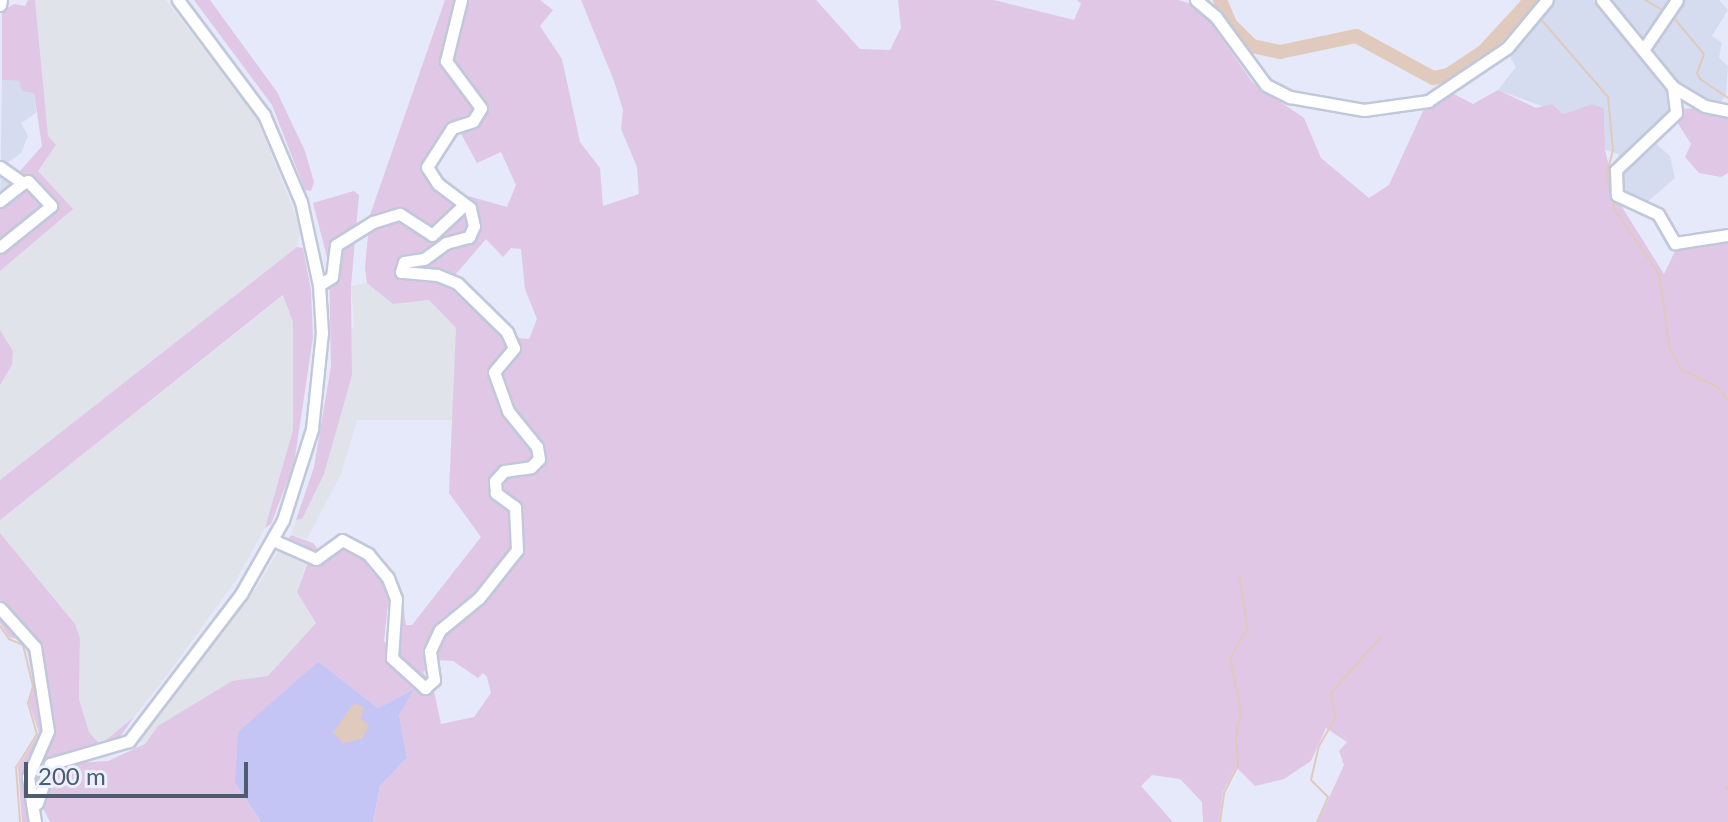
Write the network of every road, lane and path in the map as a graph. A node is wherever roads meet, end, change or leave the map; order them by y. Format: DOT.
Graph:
graph roads {
  1 [pos="178,0"];
  2 [pos="461,0"];
  3 [pos="1196,0"];
  4 [pos="1547,0"];
  5 [pos="1602,0"];
  6 [pos="1677,0"];
  7 [pos="1643,50"];
  8 [pos="1673,87"];
  9 [pos="1728,111"];
  10 [pos="0,167"];
  11 [pos="23,183"];
  12 [pos="0,201"];
  13 [pos="464,205"];
  14 [pos="1728,235"];
  15 [pos="0,247"];
  16 [pos="319,285"];
  17 [pos="273,540"];
  18 [pos="0,608"];
  19 [pos="32,804"];
  20 [pos="35,822"];
  1 -- 16 [label="street"];
  2 -- 13 [label="street"];
  3 -- 4 [label="street"];
  5 -- 7 [label="street"];
  6 -- 7 [label="street"];
  7 -- 8 [label="street"];
  8 -- 9 [label="street"];
  8 -- 14 [label="street"];
  10 -- 11 [label="street"];
  11 -- 12 [label="street"];
  11 -- 15 [label="street"];
  13 -- 16 [label="street"];
  13 -- 17 [label="street"];
  16 -- 17 [label="street"];
  17 -- 19 [label="street"];
  18 -- 19 [label="street"];
  19 -- 20 [label="street"];
}
